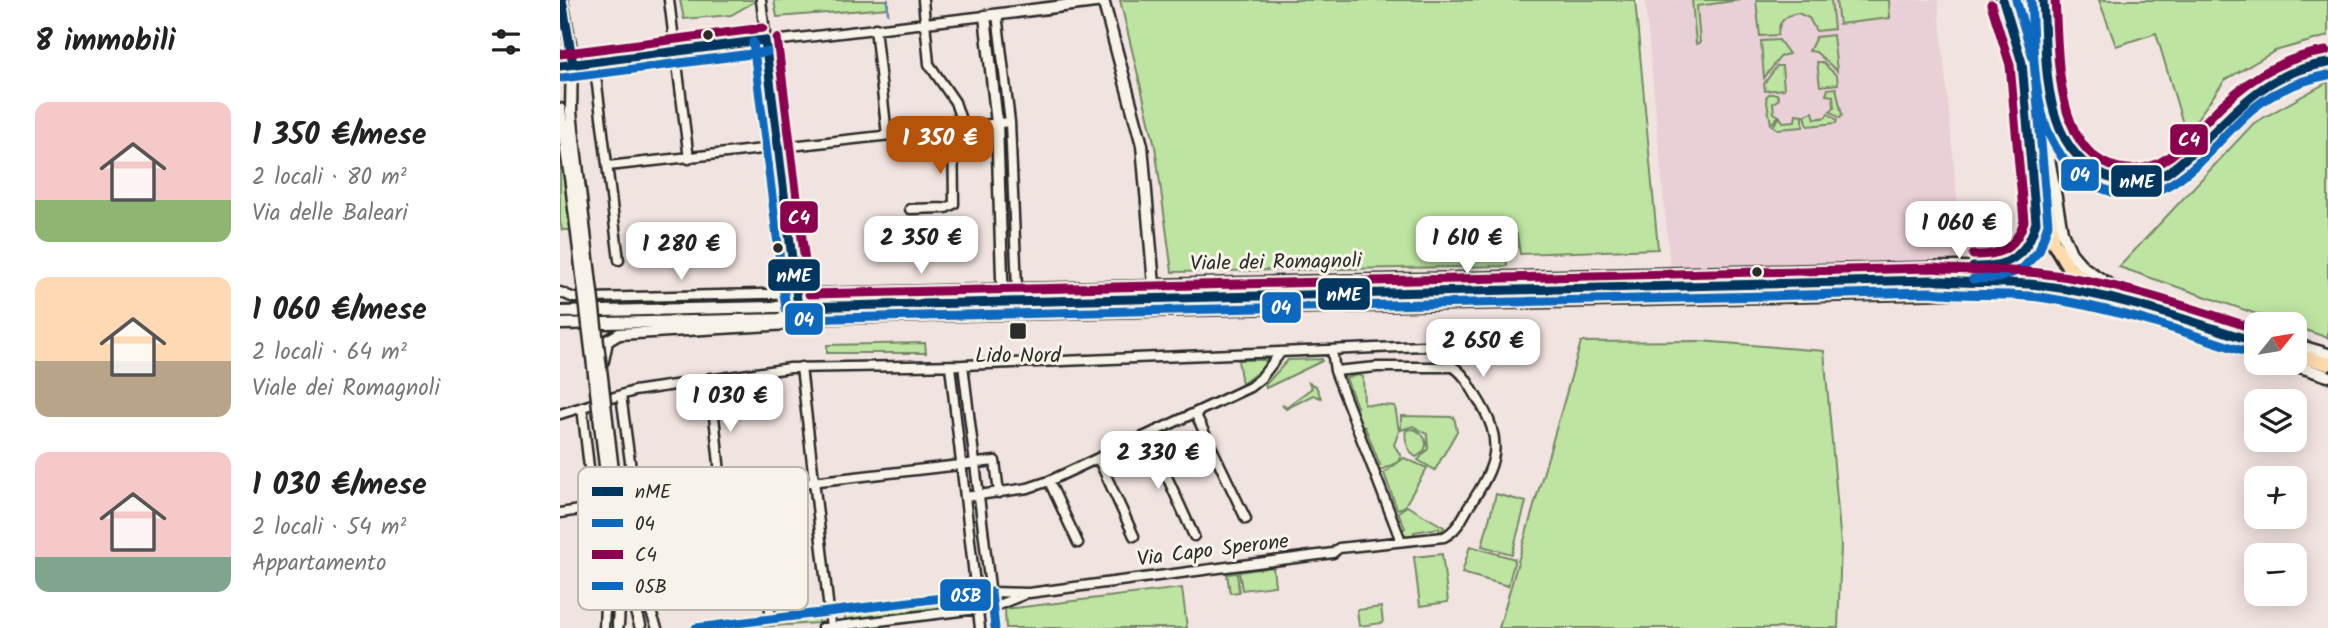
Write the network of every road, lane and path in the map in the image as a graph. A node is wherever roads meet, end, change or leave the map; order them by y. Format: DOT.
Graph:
graph roads {
  1 [pos="562,0"];
  2 [pos="670,0"];
  3 [pos="761,0"];
  4 [pos="923,0"];
  5 [pos="2003,0"];
  6 [pos="2033,0"];
  7 [pos="2043,0"];
  8 [pos="1103,1"];
  9 [pos="997,14"];
  10 [pos="985,16"];
  11 [pos="926,22"];
  12 [pos="876,28"];
  13 [pos="765,40"];
  14 [pos="677,50"];
  15 [pos="594,61"];
  16 [pos="2022,63"];
  17 [pos="2328,63"];
  18 [pos="573,64"];
  19 [pos="560,66"];
  20 [pos="560,108"];
  21 [pos="960,117"];
  22 [pos="1010,122"];
  23 [pos="997,123"];
  24 [pos="953,127"];
  25 [pos="887,135"];
  26 [pos="778,146"];
  27 [pos="689,159"];
  28 [pos="608,166"];
  29 [pos="575,183"];
  30 [pos="910,209"];
  31 [pos="1002,252"];
  32 [pos="1016,252"];
  33 [pos="619,260"];
  34 [pos="1993,268"];
  35 [pos="1932,281"];
  36 [pos="1154,285"];
  37 [pos="1003,288"];
  38 [pos="1017,288"];
  39 [pos="560,292"];
  40 [pos="796,293"];
  41 [pos="1003,302"];
  42 [pos="798,307"];
  43 [pos="2154,310"];
  44 [pos="560,312"];
  45 [pos="1003,314"];
  46 [pos="811,318"];
  47 [pos="560,324"];
  48 [pos="2244,328"];
  49 [pos="2244,338"];
  50 [pos="1471,348"];
  51 [pos="2307,348"];
  52 [pos="2244,349"];
  53 [pos="1332,350"];
  54 [pos="1281,352"];
  55 [pos="2328,354"];
  56 [pos="2307,358"];
  57 [pos="2328,364"];
  58 [pos="963,365"];
  59 [pos="950,366"];
  60 [pos="801,367"];
  61 [pos="2307,369"];
  62 [pos="1335,371"];
  63 [pos="603,372"];
  64 [pos="2328,376"];
  65 [pos="710,378"];
  66 [pos="621,395"];
  67 [pos="582,407"];
  68 [pos="1195,413"];
  69 [pos="560,414"];
  70 [pos="1148,435"];
  71 [pos="1098,458"];
  72 [pos="975,463"];
  73 [pos="961,464"];
  74 [pos="589,467"];
  75 [pos="609,467"];
  76 [pos="611,467"];
  77 [pos="631,467"];
  78 [pos="719,467"];
  79 [pos="1049,481"];
  80 [pos="814,482"];
  81 [pos="808,483"];
  82 [pos="999,493"];
  83 [pos="979,495"];
  84 [pos="965,497"];
  85 [pos="578,510"];
  86 [pos="560,513"];
  87 [pos="1246,519"];
  88 [pos="1134,536"];
  89 [pos="1194,536"];
  90 [pos="1401,541"];
  91 [pos="1078,543"];
  92 [pos="991,592"];
  93 [pos="1029,593"];
  94 [pos="976,594"];
  95 [pos="993,607"];
  96 [pos="978,609"];
  97 [pos="605,610"];
  98 [pos="650,610"];
  99 [pos="770,610"];
  100 [pos="829,612"];
  101 [pos="771,619"];
  102 [pos="642,626"];
  103 [pos="616,627"];
  104 [pos="604,628"];
  105 [pos="657,628"];
  106 [pos="696,628"];
  107 [pos="828,628"];
  108 [pos="980,628"];
  109 [pos="995,628"];
  1 -- 18 [label="street"];
  2 -- 14 [label="street"];
  3 -- 13 [label="street"];
  4 -- 11 [label="street"];
  5 -- 16 [label="main road, Viale dei Romagnoli"];
  6 -- 48 [label="street"];
  7 -- 17 [label="main road"];
  8 -- 9 [label="street"];
  8 -- 36 [label="street"];
  9 -- 10 [label="street"];
  9 -- 22 [label="street"];
  10 -- 11 [label="street"];
  10 -- 23 [label="street"];
  11 -- 12 [label="street"];
  11 -- 21 [label="street"];
  12 -- 13 [label="street"];
  12 -- 25 [label="street"];
  13 -- 14 [label="street"];
  13 -- 26 [label="street"];
  14 -- 15 [label="street"];
  14 -- 27 [label="street"];
  15 -- 18 [label="street"];
  15 -- 28 [label="street"];
  16 -- 34 [label="main road, Viale dei Romagnoli"];
  16 -- 43 [label="main road, Viale dei Romagnoli"];
  18 -- 19 [label="street"];
  18 -- 29 [label="street"];
  20 -- 29 [label="street"];
  22 -- 23 [label="street"];
  22 -- 32 [label="street"];
  23 -- 24 [label="street"];
  23 -- 31 [label="street"];
  24 -- 25 [label="street"];
  24 -- 30 [label="street"];
  25 -- 26 [label="street"];
  26 -- 27 [label="street"];
  26 -- 40 [label="street"];
  27 -- 28 [label="street"];
  28 -- 33 [label="street"];
  29 -- 63 [label="street, bridge"];
  29 -- 75 [label="street, bridge"];
  31 -- 32 [label="street"];
  31 -- 37 [label="street"];
  32 -- 38 [label="street"];
  34 -- 35 [label="main road, Viale dei Romagnoli"];
  34 -- 36 [label="street, Viale dei Romagnoli"];
  35 -- 41 [label="main road"];
  35 -- 43 [label="main road"];
  36 -- 38 [label="street, Viale dei Romagnoli"];
  37 -- 38 [label="street, Viale dei Romagnoli"];
  37 -- 40 [label="street, Viale dei Romagnoli"];
  37 -- 41 [label="street"];
  39 -- 40 [label="street, Viale dei Romagnoli"];
  40 -- 42 [label="street"];
  41 -- 42 [label="main road"];
  41 -- 45 [label="street"];
  42 -- 44 [label="main road"];
  43 -- 49 [label="main road, Viale dei Romagnoli"];
  45 -- 46 [label="street"];
  45 -- 52 [label="street"];
  46 -- 47 [label="street"];
  46 -- 63 [label="street, bridge"];
  50 -- 53 [label="street"];
  51 -- 55 [label="street"];
  53 -- 54 [label="street"];
  53 -- 62 [label="street"];
  54 -- 58 [label="street"];
  54 -- 68 [label="street"];
  56 -- 57 [label="main road"];
  58 -- 59 [label="street"];
  58 -- 72 [label="street"];
  59 -- 60 [label="street"];
  59 -- 73 [label="street"];
  60 -- 65 [label="street"];
  60 -- 80 [label="street"];
  61 -- 64 [label="street"];
  62 -- 90 [label="street"];
  62 -- 90 [label="street, Via Capo Sperone"];
  63 -- 76 [label="street, bridge"];
  65 -- 66 [label="street"];
  65 -- 78 [label="street"];
  66 -- 67 [label="street"];
  66 -- 77 [label="street"];
  67 -- 69 [label="street"];
  67 -- 74 [label="street"];
  68 -- 70 [label="street"];
  68 -- 87 [label="street"];
  70 -- 71 [label="street"];
  70 -- 89 [label="street"];
  71 -- 79 [label="street"];
  71 -- 88 [label="street"];
  72 -- 73 [label="street"];
  72 -- 82 [label="street"];
  72 -- 83 [label="street"];
  73 -- 80 [label="street"];
  73 -- 84 [label="street"];
  79 -- 82 [label="street"];
  79 -- 91 [label="street"];
  80 -- 81 [label="street"];
  80 -- 100 [label="street"];
  82 -- 83 [label="street"];
  83 -- 84 [label="street"];
  83 -- 92 [label="street"];
  84 -- 94 [label="street"];
  85 -- 86 [label="street"];
  90 -- 93 [label="street, Via Capo Sperone"];
  92 -- 93 [label="street, Via Capo Sperone"];
  92 -- 94 [label="street, Via Capo Sperone"];
  92 -- 95 [label="street"];
  93 -- 95 [label="street, Via Capo Sperone"];
  94 -- 96 [label="street"];
  94 -- 100 [label="street, Via Capo Sperone"];
  95 -- 96 [label="street, Via Capo Sperone"];
  95 -- 109 [label="street"];
  96 -- 107 [label="street, Via Capo Sperone"];
  96 -- 108 [label="street"];
  97 -- 104 [label="street"];
  98 -- 105 [label="street"];
  99 -- 101 [label="street"];
  100 -- 101 [label="street, Via Capo Sperone"];
  100 -- 107 [label="street"];
  101 -- 106 [label="street, Via Capo Sperone"];
  102 -- 103 [label="street"];
}
